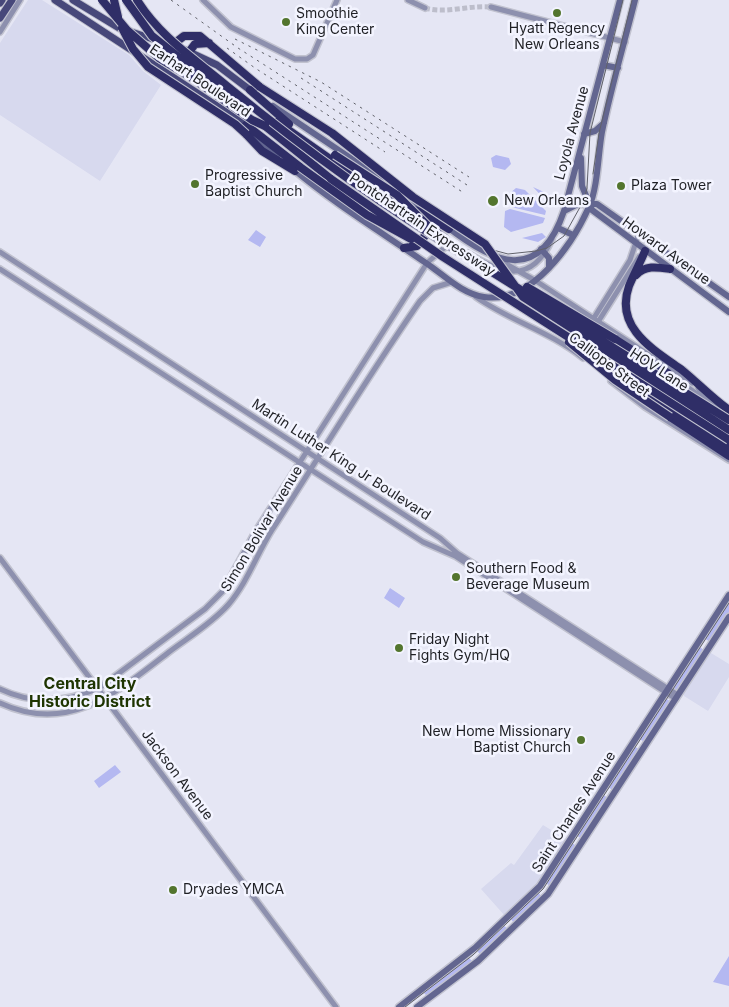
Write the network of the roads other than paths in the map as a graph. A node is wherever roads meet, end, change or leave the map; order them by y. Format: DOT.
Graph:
graph roads {
  1 [pos="2,0"];
  2 [pos="12,0"];
  3 [pos="20,0"];
  4 [pos="55,0"];
  5 [pos="73,0"];
  6 [pos="102,0"];
  7 [pos="114,0"];
  8 [pos="126,0"];
  9 [pos="137,0"];
  10 [pos="203,0"];
  11 [pos="337,0"];
  12 [pos="408,0"];
  13 [pos="620,0"];
  14 [pos="635,0"];
  15 [pos="0,4"];
  16 [pos="491,7"];
  17 [pos="425,8"];
  18 [pos="0,18"];
  19 [pos="0,32"];
  20 [pos="610,38"];
  21 [pos="625,42"];
  22 [pos="213,45"];
  23 [pos="171,46"];
  24 [pos="189,52"];
  25 [pos="217,65"];
  26 [pos="603,65"];
  27 [pos="618,68"];
  28 [pos="170,76"];
  29 [pos="250,90"];
  30 [pos="197,93"];
  31 [pos="247,102"];
  32 [pos="604,123"];
  33 [pos="246,125"];
  34 [pos="265,126"];
  35 [pos="584,134"];
  36 [pos="581,149"];
  37 [pos="298,169"];
  38 [pos="589,204"];
  39 [pos="564,211"];
  40 [pos="427,215"];
  41 [pos="614,216"];
  42 [pos="608,224"];
  43 [pos="558,228"];
  44 [pos="449,229"];
  45 [pos="640,233"];
  46 [pos="573,235"];
  47 [pos="465,239"];
  48 [pos="652,241"];
  49 [pos="636,244"];
  50 [pos="404,248"];
  51 [pos="543,251"];
  52 [pos="645,251"];
  53 [pos="0,252"];
  54 [pos="492,256"];
  55 [pos="443,257"];
  56 [pos="473,260"];
  57 [pos="427,263"];
  58 [pos="0,268"];
  59 [pos="549,268"];
  60 [pos="670,269"];
  61 [pos="518,271"];
  62 [pos="633,278"];
  63 [pos="536,281"];
  64 [pos="452,282"];
  65 [pos="472,293"];
  66 [pos="729,297"];
  67 [pos="729,312"];
  68 [pos="596,319"];
  69 [pos="547,322"];
  70 [pos="575,352"];
  71 [pos="668,373"];
  72 [pos="605,376"];
  73 [pos="713,405"];
  74 [pos="729,410"];
  75 [pos="729,420"];
  76 [pos="729,430"];
  77 [pos="729,440"];
  78 [pos="729,448"];
  79 [pos="308,451"];
  80 [pos="729,456"];
  81 [pos="319,458"];
  82 [pos="729,460"];
  83 [pos="300,463"];
  84 [pos="311,470"];
  85 [pos="0,558"];
  86 [pos="729,595"];
  87 [pos="729,617"];
  88 [pos="98,688"];
  89 [pos="0,689"];
  90 [pos="667,691"];
  91 [pos="677,697"];
  92 [pos="106,699"];
  93 [pos="0,704"];
  94 [pos="336,1007"];
  95 [pos="399,1007"];
  96 [pos="416,1007"];
  1 -- 15 [label="main road"];
  2 -- 18 [label="main road"];
  3 -- 19 [label="street"];
  4 -- 28 [label="main road, Earhart Boulevard"];
  5 -- 23 [label="main road, Earhart Boulevard"];
  6 -- 34 [label="highway, bridge"];
  7 -- 37 [label="highway, bridge"];
  8 -- 34 [label="highway, Pontchartrain Expressway, bridge"];
  9 -- 31 [label="highway, Pontchartrain Expressway, bridge"];
  10 -- 11 [label="street"];
  12 -- 17 [label="street"];
  13 -- 20 [label="main road, Loyola Avenue"];
  14 -- 21 [label="main road, Loyola Avenue"];
  16 -- 20 [label="street"];
  20 -- 21 [label="street"];
  20 -- 26 [label="main road, Loyola Avenue"];
  21 -- 27 [label="main road, Loyola Avenue"];
  22 -- 23 [label="highway, HOV Lane"];
  22 -- 24 [label="highway"];
  22 -- 76 [label="highway, HOV Lane, bridge"];
  23 -- 24 [label="main road, Earhart Boulevard"];
  23 -- 28 [label="main road"];
  24 -- 25 [label="main road, Earhart Boulevard"];
  24 -- 28 [label="main road"];
  25 -- 29 [label="main road, Earhart Boulevard"];
  25 -- 30 [label="main road"];
  26 -- 27 [label="main road"];
  26 -- 35 [label="main road, Loyola Avenue"];
  27 -- 32 [label="main road, Loyola Avenue"];
  28 -- 30 [label="main road, Earhart Boulevard"];
  29 -- 44 [label="main road, Earhart Boulevard"];
  29 -- 56 [label="highway, bridge"];
  30 -- 33 [label="main road, Earhart Boulevard"];
  31 -- 40 [label="highway, bridge"];
  31 -- 56 [label="highway, Pontchartrain Expressway, bridge"];
  32 -- 35 [label="main road"];
  32 -- 38 [label="main road, Loyola Avenue"];
  33 -- 37 [label="highway"];
  34 -- 55 [label="highway, Pontchartrain Expressway, bridge"];
  35 -- 36 [label="main road, Loyola Avenue"];
  36 -- 38 [label="main road"];
  36 -- 39 [label="main road, Loyola Avenue"];
  37 -- 50 [label="main road"];
  37 -- 55 [label="highway, bridge"];
  38 -- 39 [label="main road"];
  38 -- 41 [label="main road, Howard Avenue"];
  38 -- 42 [label="main road, Howard Avenue"];
  38 -- 46 [label="main road, Loyola Avenue"];
  39 -- 43 [label="main road, Loyola Avenue"];
  40 -- 44 [label="highway"];
  40 -- 50 [label="highway"];
  41 -- 42 [label="main road"];
  41 -- 45 [label="main road, Howard Avenue"];
  42 -- 49 [label="main road, Howard Avenue"];
  43 -- 46 [label="main road"];
  43 -- 51 [label="main road, Loyola Avenue"];
  44 -- 47 [label="main road, Earhart Boulevard"];
  45 -- 48 [label="main road, Howard Avenue"];
  45 -- 49 [label="street"];
  46 -- 59 [label="main road, Loyola Avenue"];
  47 -- 54 [label="main road, Calliope Street"];
  48 -- 52 [label="street"];
  48 -- 66 [label="main road, Howard Avenue"];
  49 -- 52 [label="main road, Howard Avenue"];
  49 -- 68 [label="street"];
  50 -- 57 [label="main road"];
  51 -- 54 [label="main road, Loyola Avenue"];
  51 -- 59 [label="main road"];
  51 -- 61 [label="street"];
  52 -- 60 [label="main road, Howard Avenue"];
  52 -- 62 [label="highway"];
  52 -- 68 [label="street"];
  53 -- 79 [label="street, Martin Luther King Jr Boulevard"];
  54 -- 61 [label="street, Calliope Street"];
  55 -- 69 [label="highway, Pontchartrain Expressway, bridge"];
  56 -- 71 [label="highway, bridge"];
  56 -- 75 [label="highway, Pontchartrain Expressway, bridge"];
  57 -- 61 [label="street"];
  57 -- 64 [label="main road"];
  57 -- 79 [label="street, Simon Bolivar Avenue"];
  58 -- 83 [label="street, Martin Luther King Jr Boulevard"];
  59 -- 63 [label="main road, Loyola Avenue"];
  60 -- 62 [label="highway"];
  60 -- 67 [label="main road, Howard Avenue"];
  61 -- 63 [label="street, Calliope Street"];
  62 -- 74 [label="highway"];
  63 -- 65 [label="main road, Loyola Avenue"];
  63 -- 68 [label="street, Calliope Street"];
  64 -- 65 [label="main road"];
  64 -- 81 [label="street, Simon Bolivar Avenue"];
  65 -- 70 [label="street, Calliope Street"];
  68 -- 70 [label="street"];
  68 -- 73 [label="street, Calliope Street"];
  69 -- 77 [label="highway, Pontchartrain Expressway, bridge"];
  69 -- 80 [label="highway, bridge"];
  70 -- 72 [label="street, Calliope Street"];
  71 -- 73 [label="street, Calliope Street"];
  72 -- 78 [label="highway"];
  72 -- 82 [label="street, Calliope Street"];
  73 -- 75 [label="street, Calliope Street"];
  79 -- 81 [label="street, Martin Luther King Jr Boulevard"];
  79 -- 83 [label="street, Simon Bolivar Avenue"];
  81 -- 84 [label="street, Simon Bolivar Avenue"];
  81 -- 90 [label="street, Martin Luther King Jr Boulevard"];
  83 -- 84 [label="street, Martin Luther King Jr Boulevard"];
  83 -- 88 [label="street, Simon Bolivar Avenue"];
  84 -- 90 [label="street, Martin Luther King Jr Boulevard"];
  84 -- 92 [label="street, Simon Bolivar Avenue"];
  85 -- 88 [label="street, Jackson Avenue"];
  86 -- 90 [label="main road, Saint Charles Avenue"];
  87 -- 91 [label="main road, Saint Charles Avenue"];
  88 -- 89 [label="street, Simon Bolivar Avenue"];
  88 -- 92 [label="street, Jackson Avenue"];
  90 -- 91 [label="street"];
  90 -- 95 [label="main road, Saint Charles Avenue"];
  91 -- 96 [label="main road, Saint Charles Avenue"];
  92 -- 93 [label="street, Simon Bolivar Avenue"];
  92 -- 94 [label="street, Jackson Avenue"];
}
